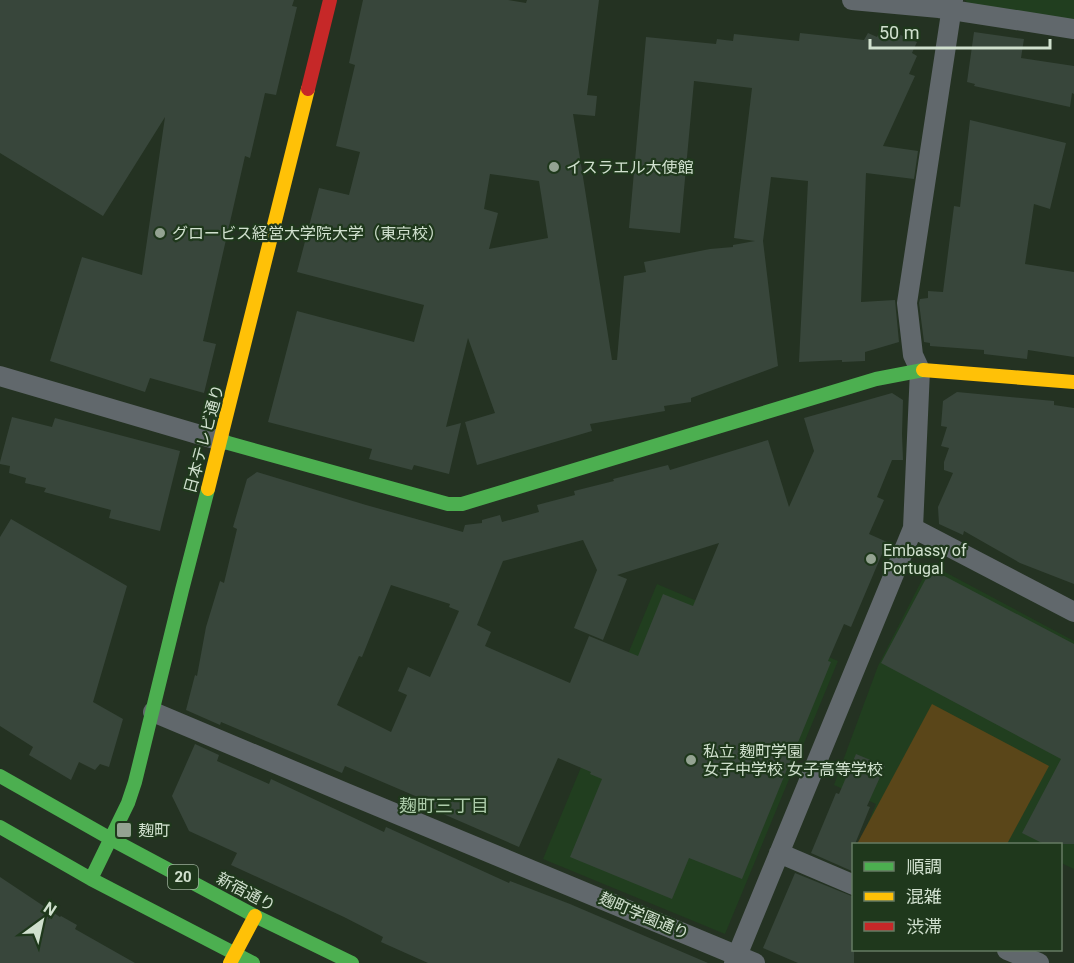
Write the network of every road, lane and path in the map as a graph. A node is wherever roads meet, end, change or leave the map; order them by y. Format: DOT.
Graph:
graph roads {
  1 [pos="330,0"];
  2 [pos="852,0"];
  3 [pos="952,5"];
  4 [pos="1074,29"];
  5 [pos="920,370"];
  6 [pos="0,376"];
  7 [pos="1074,382"];
  8 [pos="221,441"];
  9 [pos="913,528"];
  10 [pos="1074,612"];
  11 [pos="153,712"];
  12 [pos="0,776"];
  13 [pos="0,827"];
  14 [pos="111,839"];
  15 [pos="779,853"];
  16 [pos="91,879"];
  17 [pos="852,884"];
  18 [pos="255,916"];
  19 [pos="1009,951"];
  20 [pos="232,958"];
  21 [pos="742,960"];
  22 [pos="253,963"];
  23 [pos="352,963"];
  24 [pos="1039,963"];
  1 -- 8 [label="main road, 日本テレビ通り"];
  2 -- 3 [label="street"];
  3 -- 4 [label="street"];
  3 -- 5 [label="street"];
  5 -- 7 [label="main road"];
  5 -- 8 [label="main road"];
  5 -- 9 [label="street"];
  6 -- 8 [label="street"];
  8 -- 11 [label="main road, 日本テレビ通り"];
  9 -- 10 [label="street"];
  9 -- 15 [label="street"];
  11 -- 14 [label="main road, 日本テレビ通り"];
  11 -- 21 [label="street, 麹町学園通り"];
  12 -- 14 [label="main road, 新宿通り / 20"];
  13 -- 16 [label="main road"];
  14 -- 16 [label="main road, 日本テレビ通り"];
  14 -- 18 [label="main road, 新宿通り / 20"];
  15 -- 17 [label="street"];
  15 -- 21 [label="street"];
  16 -- 20 [label="main road"];
  18 -- 20 [label="main road"];
  18 -- 23 [label="main road, 新宿通り / 20"];
  19 -- 24 [label="street"];
  20 -- 22 [label="main road"];
}
